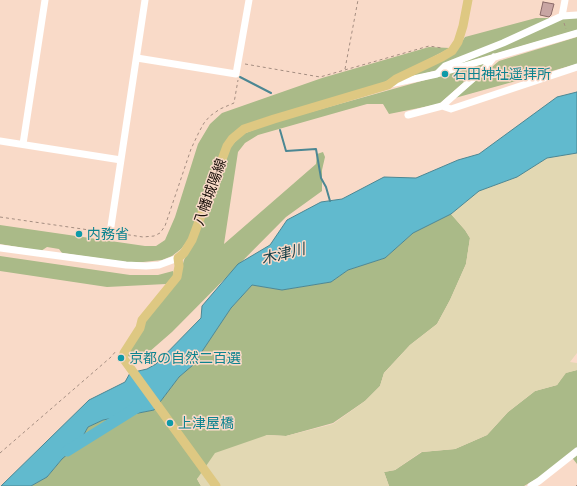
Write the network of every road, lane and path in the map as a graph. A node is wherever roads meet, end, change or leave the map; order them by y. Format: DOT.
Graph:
graph roads {
  1 [pos="45,0"];
  2 [pos="145,0"];
  3 [pos="249,0"];
  4 [pos="358,0"];
  5 [pos="468,0"];
  6 [pos="565,0"];
  7 [pos="577,15"];
  8 [pos="562,16"];
  9 [pos="577,33"];
  10 [pos="568,36"];
  11 [pos="442,48"];
  12 [pos="494,57"];
  13 [pos="137,58"];
  14 [pos="245,64"];
  15 [pos="577,67"];
  16 [pos="345,70"];
  17 [pos="236,74"];
  18 [pos="437,74"];
  19 [pos="388,85"];
  20 [pos="442,106"];
  21 [pos="408,115"];
  22 [pos="0,141"];
  23 [pos="23,144"];
  24 [pos="121,160"];
  25 [pos="0,217"];
  26 [pos="110,233"];
  27 [pos="0,248"];
  28 [pos="178,258"];
  29 [pos="119,347"];
  30 [pos="577,451"];
  31 [pos="0,452"];
  32 [pos="216,486"];
  33 [pos="531,486"];
  1 -- 23 [label="street"];
  2 -- 13 [label="street"];
  3 -- 17 [label="street"];
  4 -- 16 [label="path"];
  5 -- 19 [label="main road, 八幡城陽線"];
  6 -- 8 [label="street"];
  7 -- 8 [label="street"];
  8 -- 10 [label="path"];
  8 -- 18 [label="street"];
  9 -- 10 [label="street"];
  10 -- 12 [label="street"];
  11 -- 16 [label="path"];
  12 -- 18 [label="street"];
  12 -- 20 [label="street"];
  13 -- 17 [label="street"];
  13 -- 24 [label="street"];
  14 -- 16 [label="path"];
  15 -- 20 [label="street"];
  17 -- 26 [label="path"];
  18 -- 19 [label="street"];
  19 -- 28 [label="main road, 八幡城陽線"];
  20 -- 21 [label="street"];
  22 -- 23 [label="street"];
  23 -- 24 [label="street"];
  24 -- 26 [label="street"];
  25 -- 26 [label="path"];
  27 -- 28 [label="street"];
  28 -- 32 [label="main road"];
  29 -- 31 [label="path"];
  30 -- 33 [label="street"];
}
